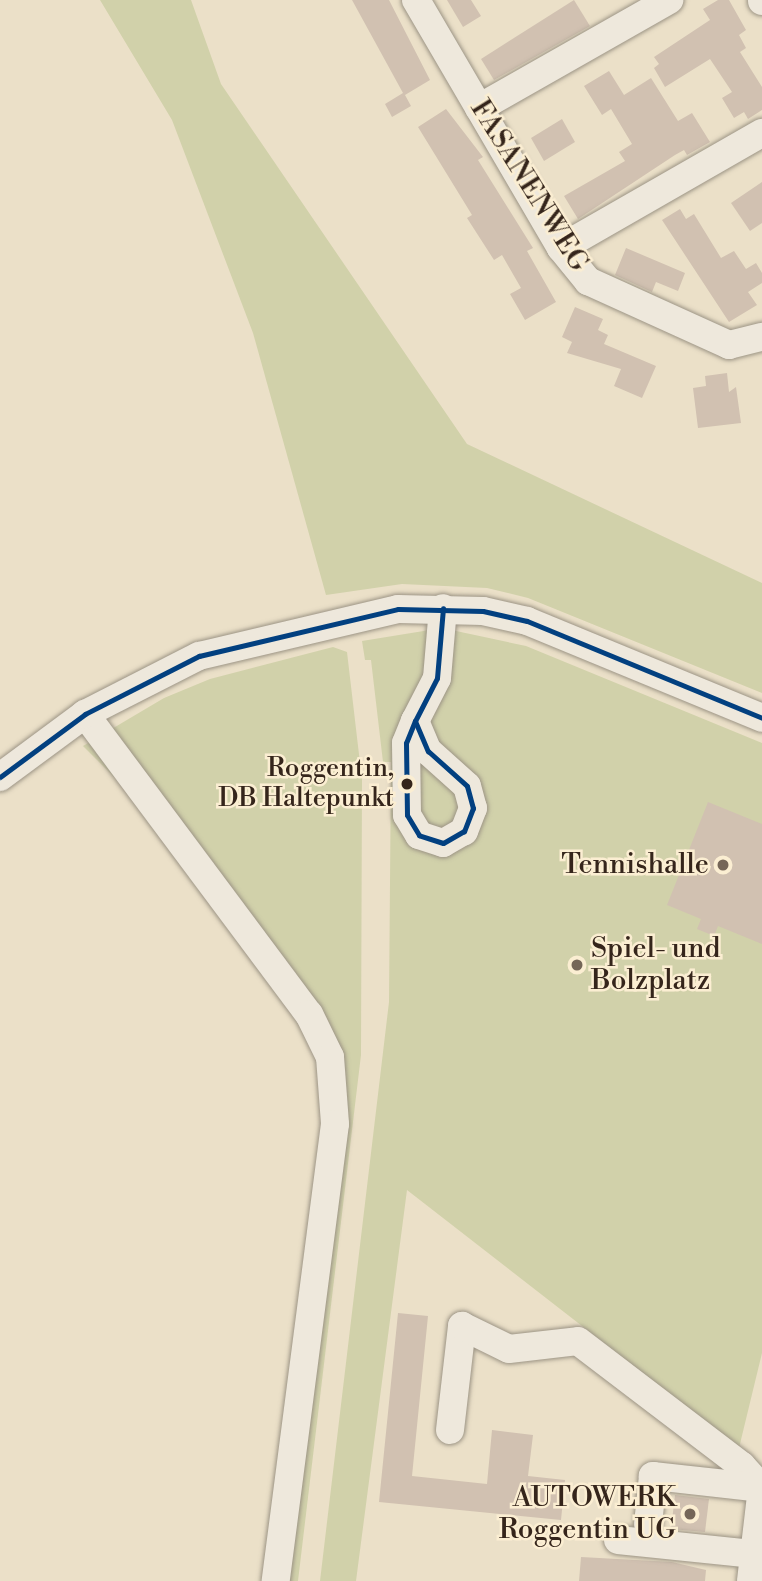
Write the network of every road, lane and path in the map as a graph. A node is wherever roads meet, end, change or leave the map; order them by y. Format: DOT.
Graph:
graph roads {
  1 [pos="416,0"];
  2 [pos="669,0"];
  3 [pos="479,108"];
  4 [pos="762,133"];
  5 [pos="561,248"];
  6 [pos="762,337"];
  7 [pos="443,608"];
  8 [pos="85,714"];
  9 [pos="762,718"];
  10 [pos="415,721"];
  11 [pos="0,777"];
  12 [pos="450,1430"];
  13 [pos="762,1487"];
  14 [pos="648,1524"];
  15 [pos="618,1540"];
  16 [pos="753,1567"];
  17 [pos="276,1581"];
  1 -- 3 [label="street, FASANENWEG"];
  2 -- 3 [label="street"];
  3 -- 5 [label="street, FASANENWEG"];
  4 -- 5 [label="street"];
  5 -- 6 [label="street, FASANENWEG"];
  7 -- 8 [label="street"];
  7 -- 9 [label="street"];
  7 -- 10 [label="street"];
  8 -- 11 [label="street"];
  8 -- 17 [label="street"];
  12 -- 13 [label="street"];
  13 -- 14 [label="street"];
  13 -- 16 [label="street"];
  15 -- 16 [label="street"];
}
